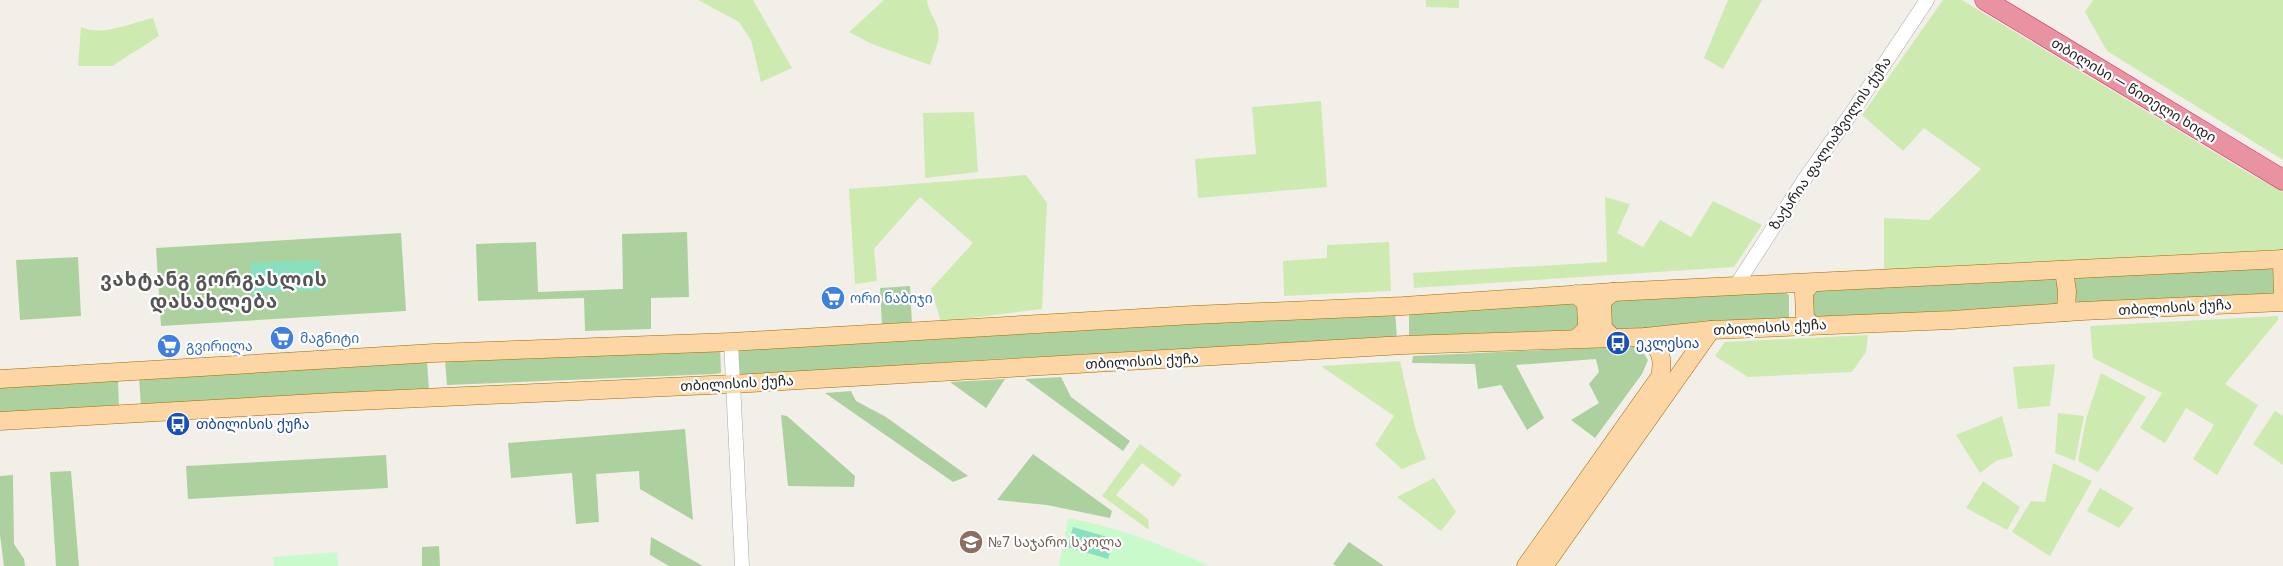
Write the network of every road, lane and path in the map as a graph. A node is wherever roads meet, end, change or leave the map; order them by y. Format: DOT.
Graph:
graph roads {
  1 [pos="1927,0"];
  2 [pos="1985,0"];
  3 [pos="2283,180"];
  4 [pos="2282,259"];
  5 [pos="2071,271"];
  6 [pos="1812,283"];
  7 [pos="1786,285"];
  8 [pos="1735,287"];
  9 [pos="1613,292"];
  10 [pos="1576,294"];
  11 [pos="2283,302"];
  12 [pos="2074,312"];
  13 [pos="1812,325"];
  14 [pos="1786,326"];
  15 [pos="1711,330"];
  16 [pos="1644,337"];
  17 [pos="1613,338"];
  18 [pos="1576,339"];
  19 [pos="731,342"];
  20 [pos="0,379"];
  21 [pos="733,384"];
  22 [pos="0,421"];
  23 [pos="742,566"];
  24 [pos="1526,566"];
  25 [pos="1544,566"];
  1 -- 8 [label="street, ზაქარია ფალიაშვილის ქუჩა"];
  2 -- 3 [label="highway, თბილისი — წითელი ხიდი"];
  4 -- 5 [label="main road"];
  4 -- 11 [label="main road"];
  5 -- 6 [label="main road"];
  5 -- 12 [label="main road"];
  6 -- 7 [label="main road"];
  6 -- 13 [label="main road"];
  7 -- 8 [label="main road"];
  7 -- 14 [label="main road"];
  8 -- 9 [label="main road"];
  9 -- 10 [label="main road"];
  9 -- 17 [label="main road"];
  10 -- 18 [label="main road"];
  10 -- 19 [label="main road"];
  11 -- 12 [label="main road, თბილისის ქუჩა"];
  12 -- 13 [label="main road, თბილისის ქუჩა"];
  13 -- 14 [label="main road, თბილისის ქუჩა"];
  14 -- 15 [label="main road, თბილისის ქუჩა"];
  15 -- 16 [label="main road, თბილისის ქუჩა"];
  15 -- 25 [label="main road"];
  16 -- 17 [label="main road, თბილისის ქუჩა"];
  16 -- 24 [label="main road"];
  17 -- 18 [label="main road, თბილისის ქუჩა"];
  18 -- 21 [label="main road, თბილისის ქუჩა"];
  19 -- 20 [label="main road"];
  19 -- 21 [label="street"];
  21 -- 22 [label="main road, თბილისის ქუჩა"];
  21 -- 23 [label="street"];
}
